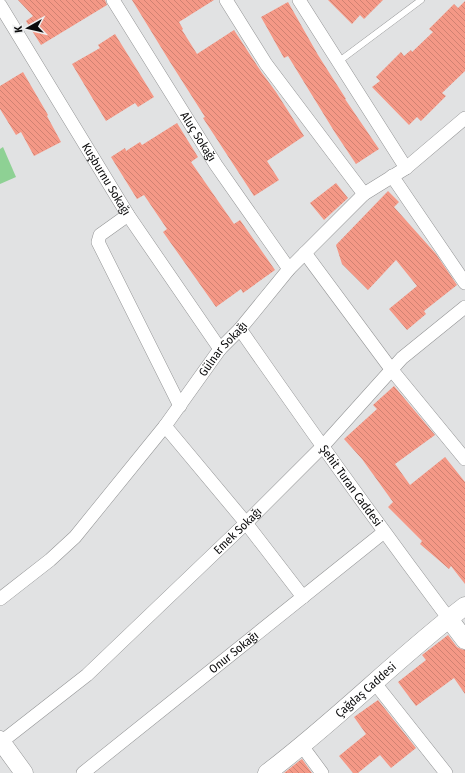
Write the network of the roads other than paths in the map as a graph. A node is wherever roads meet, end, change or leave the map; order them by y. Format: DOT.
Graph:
graph roads {
  1 [pos="113,0"];
  2 [pos="226,0"];
  3 [pos="299,0"];
  4 [pos="421,0"];
  5 [pos="0,5"];
  6 [pos="338,62"];
  7 [pos="465,118"];
  8 [pos="406,168"];
  9 [pos="392,176"];
  10 [pos="364,194"];
  11 [pos="128,215"];
  12 [pos="305,253"];
  13 [pos="289,269"];
  14 [pos="465,283"];
  15 [pos="465,307"];
  16 [pos="240,329"];
  17 [pos="220,349"];
  18 [pos="391,369"];
  19 [pos="180,406"];
  20 [pos="165,426"];
  21 [pos="322,447"];
  22 [pos="465,458"];
  23 [pos="246,523"];
  24 [pos="384,532"];
  25 [pos="303,597"];
  26 [pos="0,599"];
  27 [pos="465,606"];
  28 [pos="449,619"];
  29 [pos="465,640"];
  30 [pos="374,682"];
  31 [pos="0,741"];
  32 [pos="302,746"];
  33 [pos="24,773"];
  34 [pos="83,773"];
  35 [pos="267,773"];
  36 [pos="322,773"];
  37 [pos="446,773"];
  1 -- 13 [label="street, Aluç Sokağı"];
  2 -- 10 [label="street"];
  3 -- 6 [label="street"];
  4 -- 6 [label="lane"];
  5 -- 11 [label="street, Kuşburnu Sokağı"];
  6 -- 8 [label="street"];
  7 -- 8 [label="street, Gülnar Sokağı"];
  8 -- 9 [label="street, Gülnar Sokağı"];
  9 -- 10 [label="street, Gülnar Sokağı"];
  9 -- 14 [label="street"];
  10 -- 12 [label="street, Gülnar Sokağı"];
  11 -- 17 [label="street, Kuşburnu Sokağı"];
  11 -- 19 [label="street"];
  12 -- 13 [label="street, Gülnar Sokağı"];
  12 -- 18 [label="street"];
  13 -- 16 [label="street, Gülnar Sokağı"];
  15 -- 18 [label="street, Emek Sokağı"];
  16 -- 17 [label="street, Gülnar Sokağı"];
  16 -- 21 [label="street, Şehit Turan Caddesi"];
  17 -- 19 [label="street, Gülnar Sokağı"];
  18 -- 21 [label="street, Emek Sokağı"];
  18 -- 22 [label="street"];
  19 -- 20 [label="street, Gülnar Sokağı"];
  20 -- 23 [label="street"];
  20 -- 26 [label="street, Gülnar Sokağı"];
  21 -- 23 [label="street, Emek Sokağı"];
  21 -- 24 [label="street, Şehit Turan Caddesi"];
  23 -- 25 [label="street"];
  23 -- 31 [label="street, Emek Sokağı"];
  24 -- 25 [label="street, Onur Sokağı"];
  24 -- 28 [label="street, Şehit Turan Caddesi"];
  25 -- 34 [label="street, Onur Sokağı"];
  27 -- 28 [label="street, Çağdaş Caddesi"];
  28 -- 29 [label="street, Şehit Turan Caddesi"];
  28 -- 30 [label="street, Çağdaş Caddesi"];
  30 -- 32 [label="street, Çağdaş Caddesi"];
  30 -- 37 [label="street"];
  31 -- 33 [label="street"];
  32 -- 35 [label="street, Çağdaş Caddesi"];
  32 -- 36 [label="street"];
}
